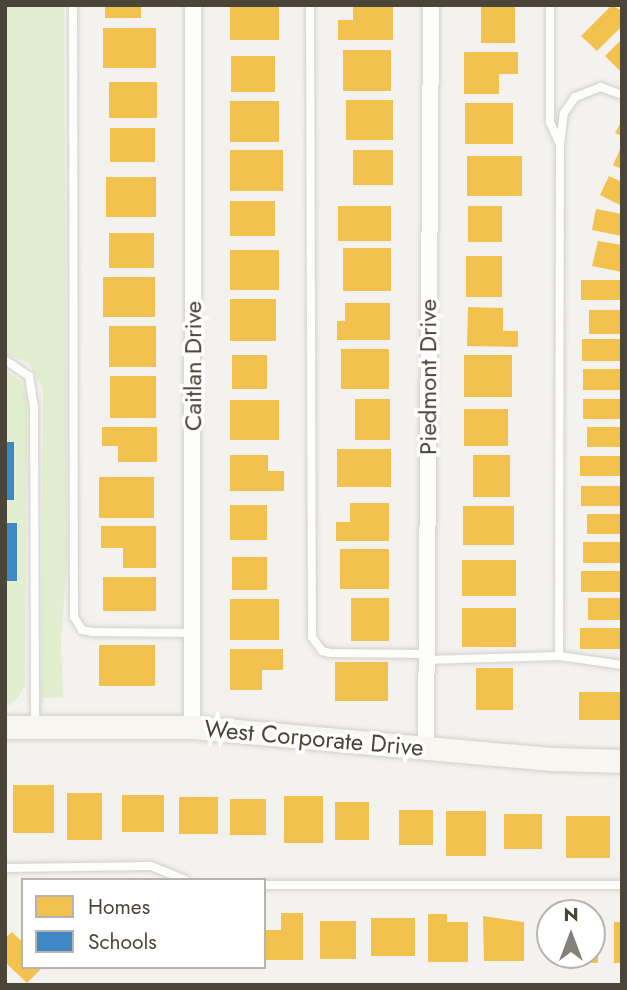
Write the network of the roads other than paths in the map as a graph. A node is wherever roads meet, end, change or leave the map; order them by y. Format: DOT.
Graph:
graph roads {
  1 [pos="73,5"];
  2 [pos="193,5"];
  3 [pos="310,5"];
  4 [pos="431,5"];
  5 [pos="550,5"];
  6 [pos="622,95"];
  7 [pos="560,144"];
  8 [pos="5,360"];
  9 [pos="192,633"];
  10 [pos="559,656"];
  11 [pos="426,657"];
  12 [pos="622,665"];
  13 [pos="5,727"];
  14 [pos="35,727"];
  15 [pos="192,727"];
  16 [pos="426,748"];
  17 [pos="622,761"];
  18 [pos="5,868"];
  19 [pos="180,878"];
  20 [pos="266,885"];
  21 [pos="622,885"];
  1 -- 9 [label="lane"];
  2 -- 9 [label="street, Caitlan Drive"];
  3 -- 11 [label="lane"];
  4 -- 11 [label="street, Piedmont Drive"];
  5 -- 7 [label="lane"];
  6 -- 7 [label="lane"];
  7 -- 10 [label="lane"];
  8 -- 14 [label="lane"];
  9 -- 15 [label="street, Caitlan Drive"];
  10 -- 11 [label="lane"];
  10 -- 12 [label="lane"];
  11 -- 16 [label="street, Piedmont Drive"];
  13 -- 14 [label="street, West Corporate Drive"];
  14 -- 15 [label="street, West Corporate Drive"];
  15 -- 16 [label="street, West Corporate Drive"];
  16 -- 17 [label="street, West Corporate Drive"];
  18 -- 19 [label="lane"];
  20 -- 21 [label="lane"];
}
